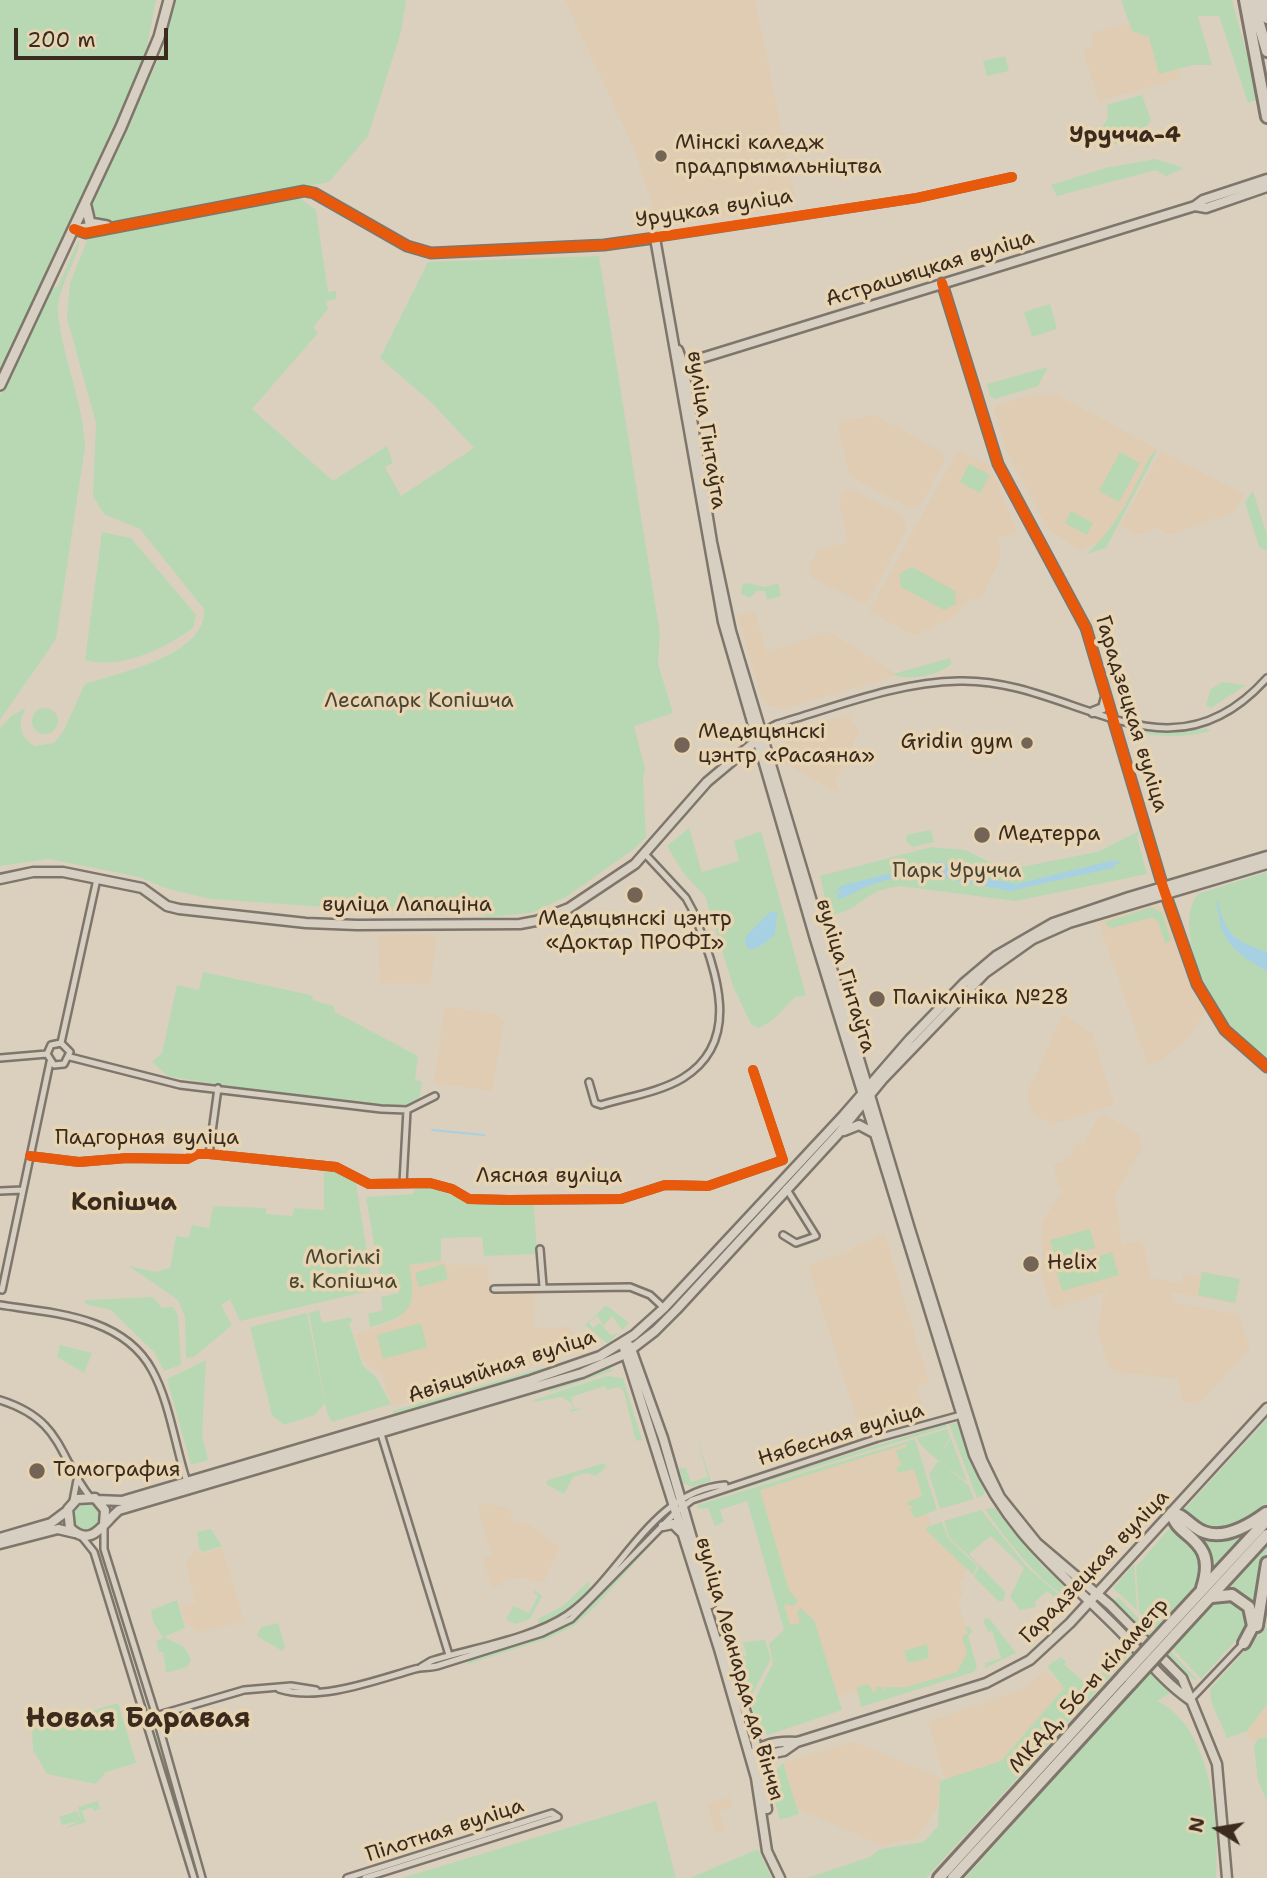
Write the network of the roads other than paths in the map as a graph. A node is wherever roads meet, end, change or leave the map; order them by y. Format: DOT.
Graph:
graph roads {
  1 [pos="169,0"];
  2 [pos="1245,0"];
  3 [pos="1252,0"];
  4 [pos="1262,0"];
  5 [pos="1267,18"];
  6 [pos="1267,51"];
  7 [pos="1267,117"];
  8 [pos="1012,177"];
  9 [pos="1267,178"];
  10 [pos="1267,187"];
  11 [pos="86,204"];
  12 [pos="1195,206"];
  13 [pos="137,223"];
  14 [pos="107,226"];
  15 [pos="78,231"];
  16 [pos="654,238"];
  17 [pos="942,283"];
  18 [pos="680,365"];
  19 [pos="0,385"];
  20 [pos="1267,678"];
  21 [pos="1106,694"];
  22 [pos="1093,712"];
  23 [pos="1114,719"];
  24 [pos="1121,725"];
  25 [pos="758,738"];
  26 [pos="746,754"];
  27 [pos="762,763"];
  28 [pos="646,855"];
  29 [pos="1267,856"];
  30 [pos="1267,864"];
  31 [pos="0,879"];
  32 [pos="97,879"];
  33 [pos="1165,891"];
  34 [pos="61,1043"];
  35 [pos="47,1054"];
  36 [pos="70,1057"];
  37 [pos="0,1058"];
  38 [pos="892,1058"];
  39 [pos="860,1061"];
  40 [pos="50,1062"];
  41 [pos="1267,1067"];
  42 [pos="753,1070"];
  43 [pos="589,1082"];
  44 [pos="218,1088"];
  45 [pos="866,1093"];
  46 [pos="435,1096"];
  47 [pos="407,1111"];
  48 [pos="874,1133"];
  49 [pos="838,1134"];
  50 [pos="209,1154"];
  51 [pos="30,1156"];
  52 [pos="346,1171"];
  53 [pos="403,1183"];
  54 [pos="786,1188"];
  55 [pos="0,1191"];
  56 [pos="23,1191"];
  57 [pos="738,1229"];
  58 [pos="783,1235"];
  59 [pos="737,1242"];
  60 [pos="540,1249"];
  61 [pos="724,1252"];
  62 [pos="543,1286"];
  63 [pos="494,1289"];
  64 [pos="2,1290"];
  65 [pos="0,1305"];
  66 [pos="664,1308"];
  67 [pos="627,1348"];
  68 [pos="0,1400"];
  69 [pos="1267,1408"];
  70 [pos="964,1414"];
  71 [pos="380,1429"];
  72 [pos="77,1480"];
  73 [pos="187,1482"];
  74 [pos="94,1498"];
  75 [pos="73,1501"];
  76 [pos="678,1506"];
  77 [pos="67,1511"];
  78 [pos="1172,1513"];
  79 [pos="1267,1513"];
  80 [pos="1267,1520"];
  81 [pos="104,1524"];
  82 [pos="663,1526"];
  83 [pos="682,1533"];
  84 [pos="77,1534"];
  85 [pos="1267,1535"];
  86 [pos="0,1538"];
  87 [pos="0,1544"];
  88 [pos="1267,1567"];
  89 [pos="596,1591"];
  90 [pos="1199,1593"];
  91 [pos="1096,1594"];
  92 [pos="1211,1597"];
  93 [pos="1090,1602"];
  94 [pos="1267,1620"];
  95 [pos="1256,1631"];
  96 [pos="1171,1632"];
  97 [pos="1244,1643"];
  98 [pos="450,1658"];
  99 [pos="1127,1680"];
  100 [pos="1190,1700"];
  101 [pos="156,1716"];
  102 [pos="145,1719"];
  103 [pos="755,1754"];
  104 [pos="555,1815"];
  105 [pos="384,1869"];
  106 [pos="194,1878"];
  107 [pos="202,1878"];
  108 [pos="347,1878"];
  109 [pos="365,1878"];
  110 [pos="780,1878"];
  111 [pos="939,1878"];
  112 [pos="953,1878"];
  113 [pos="1227,1878"];
  1 -- 11 [label="main road"];
  2 -- 7 [label="highway"];
  3 -- 6 [label="highway"];
  4 -- 5 [label="highway"];
  8 -- 16 [label="street, Уруцкая вуліца"];
  9 -- 12 [label="main road, Астрашыцкая вуліца"];
  10 -- 12 [label="main road, Астрашыцкая вуліца"];
  11 -- 14 [label="main road"];
  11 -- 15 [label="main road"];
  12 -- 17 [label="main road, Астрашыцкая вуліца"];
  13 -- 14 [label="main road"];
  13 -- 15 [label="main road"];
  13 -- 16 [label="main road, Уруцкая вуліца"];
  14 -- 15 [label="main road"];
  15 -- 19 [label="main road"];
  16 -- 18 [label="main road, вуліца Гінтаўта"];
  17 -- 18 [label="main road, Астрашыцкая вуліца"];
  17 -- 21 [label="main road, Гарадзецкая вуліца"];
  18 -- 25 [label="main road, вуліца Гінтаўта"];
  20 -- 24 [label="street"];
  21 -- 22 [label="main road"];
  21 -- 23 [label="main road, Гарадзецкая вуліца"];
  22 -- 23 [label="street"];
  22 -- 25 [label="street"];
  23 -- 24 [label="main road, Гарадзецкая вуліца"];
  24 -- 33 [label="main road, Гарадзецкая вуліца"];
  25 -- 26 [label="main road"];
  25 -- 27 [label="main road, вуліца Гінтаўта"];
  25 -- 28 [label="main road, вуліца Лапаціна"];
  25 -- 39 [label="main road, вуліца Гінтаўта"];
  26 -- 27 [label="main road"];
  26 -- 28 [label="main road"];
  27 -- 45 [label="main road, вуліца Гінтаўта"];
  28 -- 32 [label="main road, вуліца Лапаціна"];
  28 -- 43 [label="street"];
  29 -- 33 [label="main road"];
  30 -- 33 [label="main road"];
  31 -- 32 [label="main road, вуліца Лапаціна"];
  32 -- 34 [label="street"];
  33 -- 38 [label="main road"];
  33 -- 41 [label="main road, Гарадзецкая вуліца"];
  33 -- 45 [label="main road"];
  34 -- 35 [label="street"];
  34 -- 36 [label="street"];
  35 -- 37 [label="street"];
  35 -- 40 [label="street"];
  36 -- 40 [label="street"];
  36 -- 44 [label="street"];
  38 -- 39 [label="main road"];
  38 -- 45 [label="main road"];
  39 -- 45 [label="main road, вуліца Гінтаўта"];
  40 -- 51 [label="street, Падгорная вуліца"];
  42 -- 53 [label="street, Лясная вуліца"];
  44 -- 47 [label="street"];
  44 -- 50 [label="street"];
  45 -- 48 [label="main road, вуліца Гінтаўта"];
  45 -- 49 [label="main road, Авіяцыйная вуліца"];
  45 -- 57 [label="main road, Авіяцыйная вуліца"];
  45 -- 70 [label="main road, вуліца Гінтаўта"];
  46 -- 47 [label="street"];
  47 -- 53 [label="street"];
  48 -- 49 [label="main road"];
  48 -- 70 [label="main road, вуліца Гінтаўта"];
  49 -- 54 [label="main road, Авіяцыйная вуліца"];
  50 -- 51 [label="street, Падгорная вуліца"];
  50 -- 52 [label="street, Падгорная вуліца"];
  51 -- 56 [label="street, Падгорная вуліца"];
  52 -- 53 [label="street, Лясная вуліца"];
  54 -- 58 [label="street"];
  54 -- 59 [label="main road, Авіяцыйная вуліца"];
  55 -- 56 [label="street"];
  56 -- 64 [label="street, Падгорная вуліца"];
  57 -- 59 [label="main road"];
  57 -- 61 [label="main road, Авіяцыйная вуліца"];
  59 -- 61 [label="main road, Авіяцыйная вуліца"];
  60 -- 62 [label="street"];
  61 -- 66 [label="main road, Авіяцыйная вуліца"];
  61 -- 67 [label="main road, Авіяцыйная вуліца"];
  62 -- 63 [label="street"];
  62 -- 66 [label="street"];
  65 -- 73 [label="street"];
  66 -- 67 [label="main road, Авіяцыйная вуліца"];
  67 -- 71 [label="main road, Авіяцыйная вуліца"];
  67 -- 76 [label="main road, вуліца Леанарда да Вінчы"];
  68 -- 72 [label="street"];
  69 -- 78 [label="main road, Гарадзецкая вуліца"];
  70 -- 76 [label="street, Нябесная вуліца"];
  70 -- 91 [label="main road, вуліца Гінтаўта"];
  70 -- 93 [label="main road, вуліца Гінтаўта"];
  71 -- 73 [label="main road, Авіяцыйная вуліца"];
  71 -- 81 [label="main road"];
  71 -- 98 [label="street"];
  72 -- 74 [label="street"];
  72 -- 75 [label="street"];
  73 -- 74 [label="main road, Авіяцыйная вуліца"];
  74 -- 75 [label="main road"];
  74 -- 81 [label="main road"];
  75 -- 77 [label="main road"];
  76 -- 82 [label="street, Нябесная вуліца"];
  76 -- 83 [label="main road, вуліца Леанарда да Вінчы"];
  76 -- 89 [label="street, Нябесная вуліца"];
  76 -- 103 [label="main road, вуліца Леанарда да Вінчы"];
  77 -- 84 [label="main road"];
  77 -- 86 [label="main road"];
  78 -- 79 [label="highway"];
  78 -- 90 [label="highway"];
  78 -- 91 [label="main road, Гарадзецкая вуліца"];
  80 -- 90 [label="highway, МКАД, 56-ы кіламетр"];
  81 -- 84 [label="main road"];
  81 -- 101 [label="street"];
  82 -- 83 [label="main road"];
  82 -- 89 [label="street, Нябесная вуліца"];
  83 -- 103 [label="main road, вуліца Леанарда да Вінчы"];
  84 -- 87 [label="main road"];
  84 -- 102 [label="street"];
  85 -- 92 [label="highway, МКАД, 56-ы кіламетр"];
  88 -- 95 [label="highway"];
  89 -- 98 [label="street, Нябесная вуліца"];
  90 -- 96 [label="highway, МКАД, 56-ы кіламетр"];
  91 -- 93 [label="main road, Гарадзецкая вуліца"];
  91 -- 100 [label="main road, вуліца Гінтаўта"];
  92 -- 96 [label="highway, МКАД, 56-ы кіламетр"];
  92 -- 97 [label="highway"];
  93 -- 100 [label="main road, вуліца Гінтаўта"];
  93 -- 103 [label="main road, Гарадзецкая вуліца"];
  94 -- 95 [label="street"];
  95 -- 97 [label="street"];
  96 -- 99 [label="highway, МКАД, 56-ы кіламетр, bridge"];
  97 -- 100 [label="street"];
  98 -- 101 [label="street, Нябесная вуліца"];
  99 -- 111 [label="highway, МКАД, 56-ы кіламетр"];
  99 -- 112 [label="highway, МКАД, 56-ы кіламетр"];
  100 -- 113 [label="main road, вуліца Гінтаўта"];
  101 -- 102 [label="street, Нябесная вуліца"];
  101 -- 107 [label="street"];
  102 -- 106 [label="street"];
  103 -- 110 [label="main road, вуліца Леанарда да Вінчы"];
  104 -- 105 [label="street, Пілотная вуліца"];
  105 -- 108 [label="street, Пілотная вуліца"];
  105 -- 109 [label="street, Пілотная вуліца"];
}
